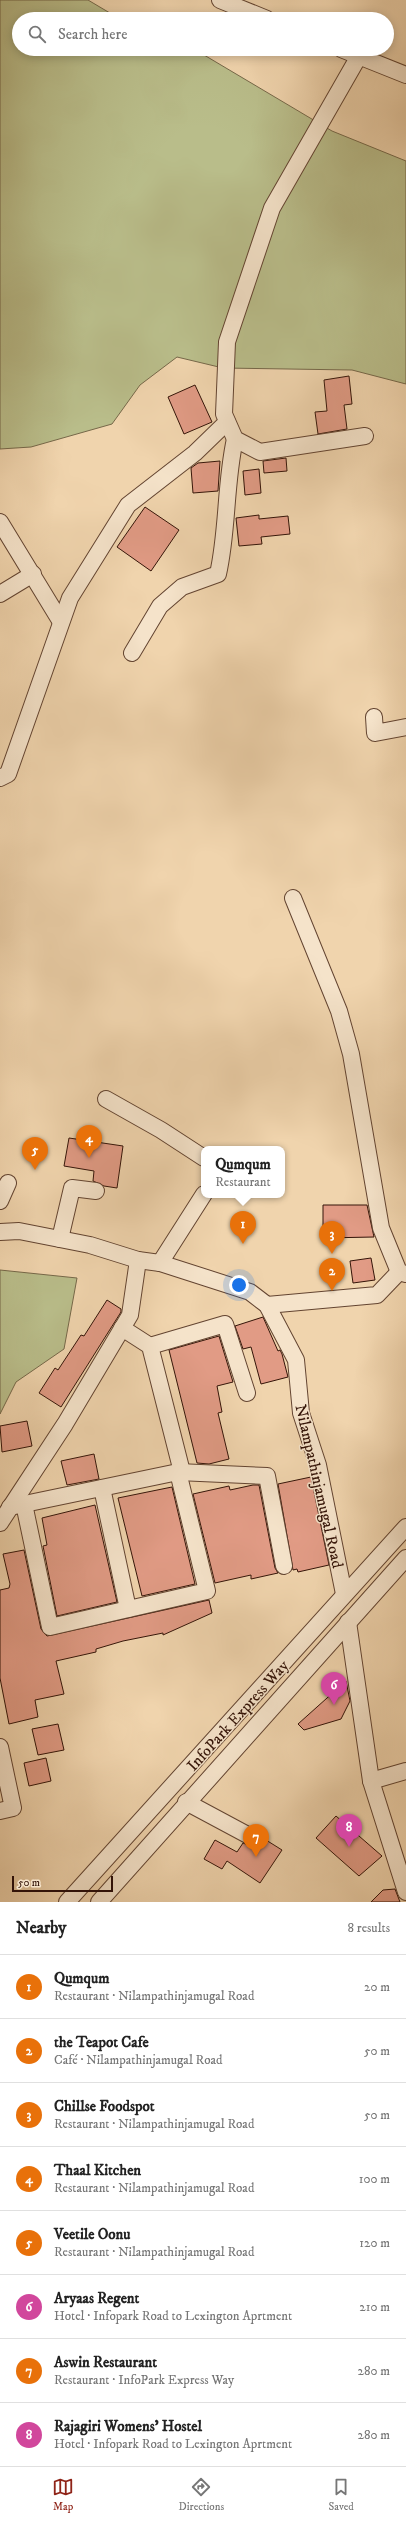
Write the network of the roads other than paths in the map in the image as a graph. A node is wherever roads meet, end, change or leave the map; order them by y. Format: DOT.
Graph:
graph roads {
  1 [pos="220,0"];
  2 [pos="250,12"];
  3 [pos="359,56"];
  4 [pos="406,74"];
  5 [pos="227,422"];
  6 [pos="365,436"];
  7 [pos="235,439"];
  8 [pos="0,522"];
  9 [pos="33,574"];
  10 [pos="0,594"];
  11 [pos="61,622"];
  12 [pos="132,653"];
  13 [pos="374,717"];
  14 [pos="406,728"];
  15 [pos="0,778"];
  16 [pos="293,898"];
  17 [pos="106,1099"];
  18 [pos="201,1156"];
  19 [pos="8,1183"];
  20 [pos="96,1191"];
  21 [pos="201,1198"];
  22 [pos="0,1201"];
  23 [pos="0,1232"];
  24 [pos="60,1239"];
  25 [pos="138,1260"];
  26 [pos="160,1263"];
  27 [pos="402,1273"];
  28 [pos="267,1305"];
  29 [pos="122,1328"];
  30 [pos="150,1346"];
  31 [pos="247,1393"];
  32 [pos="180,1472"];
  33 [pos="102,1488"];
  34 [pos="17,1506"];
  35 [pos="0,1523"];
  36 [pos="406,1527"];
  37 [pos="406,1558"];
  38 [pos="284,1566"];
  39 [pos="344,1594"];
  40 [pos="128,1609"];
  41 [pos="348,1622"];
  42 [pos="0,1747"];
  43 [pos="406,1771"];
  44 [pos="371,1781"];
  45 [pos="186,1802"];
  46 [pos="0,1811"];
  47 [pos="257,1840"];
  48 [pos="406,1892"];
  49 [pos="67,1902"];
  50 [pos="99,1902"];
  1 -- 2 [label="street"];
  3 -- 4 [label="street"];
  3 -- 5 [label="street"];
  5 -- 7 [label="street"];
  5 -- 11 [label="street"];
  6 -- 7 [label="street"];
  7 -- 12 [label="street"];
  8 -- 9 [label="street"];
  9 -- 10 [label="street"];
  9 -- 11 [label="street"];
  11 -- 15 [label="street"];
  13 -- 14 [label="street"];
  16 -- 27 [label="street"];
  17 -- 18 [label="street"];
  19 -- 22 [label="street"];
  20 -- 24 [label="street"];
  21 -- 26 [label="street"];
  23 -- 24 [label="street, Nilampathinjamugal Road"];
  24 -- 25 [label="street, Nilampathinjamugal Road"];
  25 -- 26 [label="street, Nilampathinjamugal Road"];
  25 -- 29 [label="street"];
  26 -- 28 [label="street, Nilampathinjamugal Road"];
  27 -- 28 [label="street"];
  28 -- 39 [label="street, Nilampathinjamugal Road"];
  29 -- 30 [label="street"];
  29 -- 34 [label="street"];
  30 -- 31 [label="street"];
  30 -- 32 [label="street"];
  32 -- 33 [label="street"];
  32 -- 38 [label="street"];
  32 -- 40 [label="street"];
  33 -- 34 [label="street"];
  33 -- 40 [label="street"];
  34 -- 35 [label="street"];
  34 -- 40 [label="street"];
  36 -- 39 [label="street, InfoPark Express Way"];
  37 -- 41 [label="street, InfoPark Express Way"];
  39 -- 49 [label="street, InfoPark Express Way"];
  41 -- 44 [label="street"];
  41 -- 45 [label="street, InfoPark Express Way"];
  42 -- 46 [label="street"];
  43 -- 44 [label="street"];
  44 -- 48 [label="street"];
  45 -- 47 [label="street"];
  45 -- 50 [label="street, InfoPark Express Way"];
}
